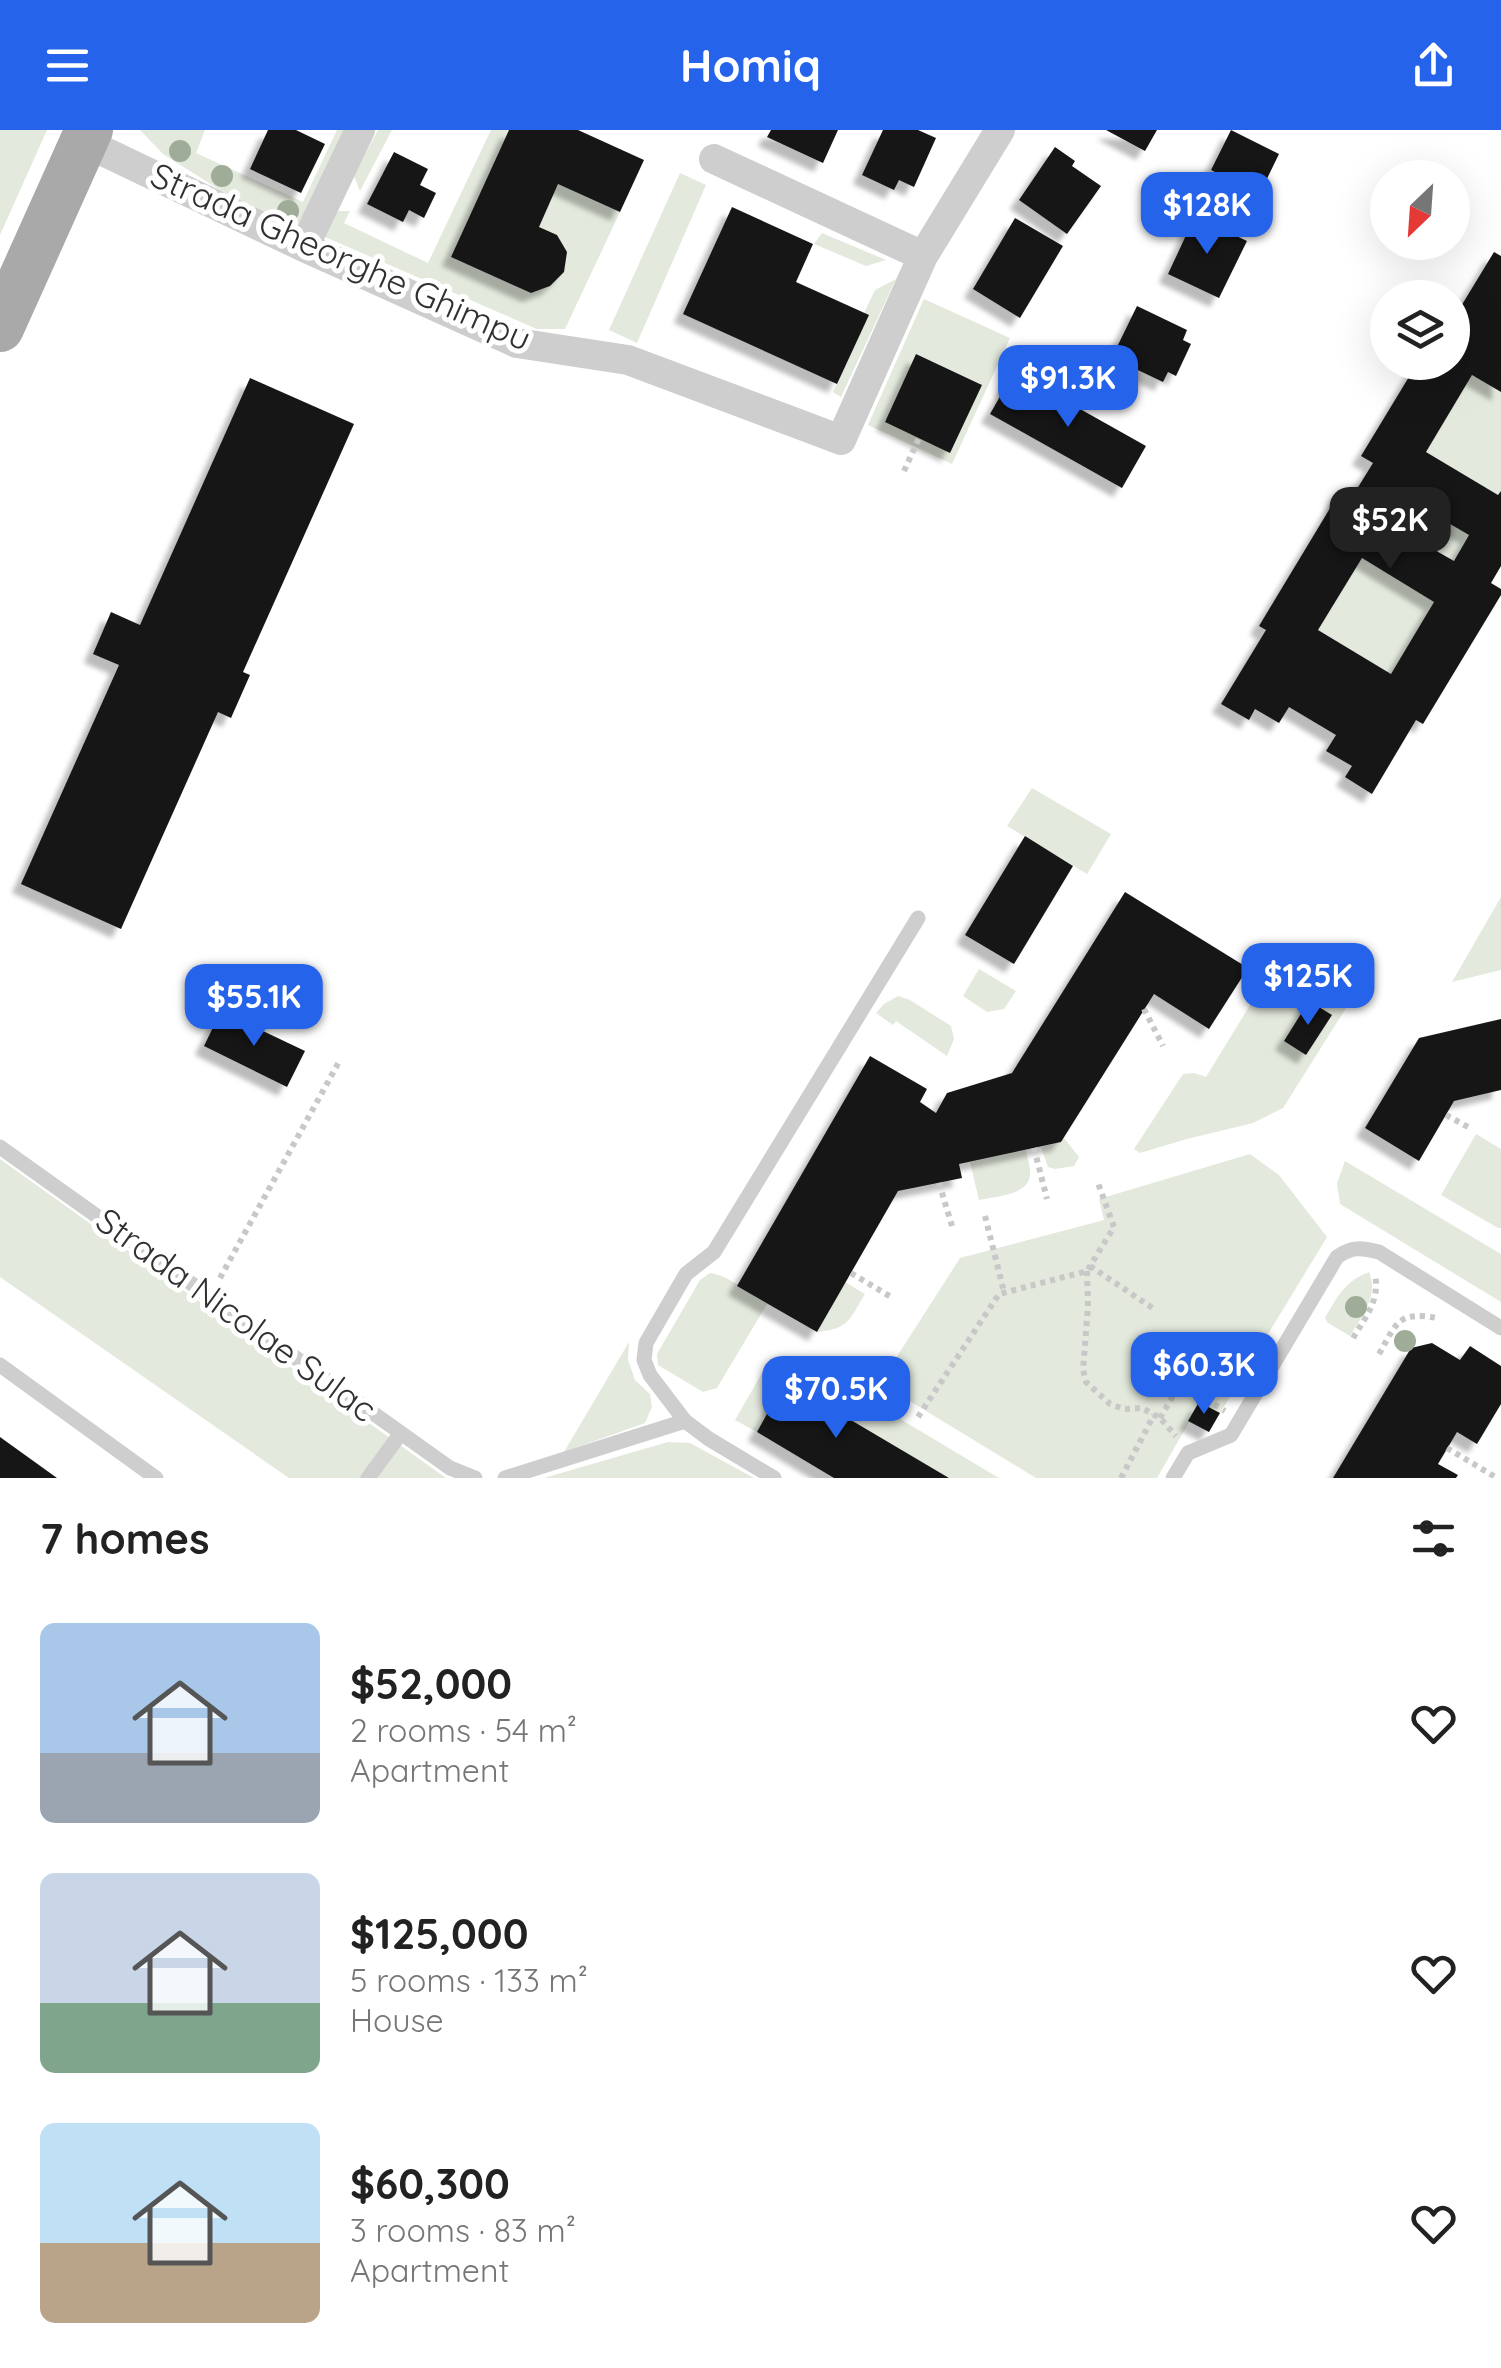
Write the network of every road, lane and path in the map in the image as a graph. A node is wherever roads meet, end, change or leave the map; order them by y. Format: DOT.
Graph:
graph roads {
  1 [pos="360,130"];
  2 [pos="1000,130"];
  3 [pos="86,136"];
  4 [pos="714,159"];
  5 [pos="304,247"];
  6 [pos="923,256"];
  7 [pos="0,328"];
  8 [pos="919,438"];
  9 [pos="904,470"];
  10 [pos="918,918"];
  11 [pos="1144,1010"];
  12 [pos="1162,1046"];
  13 [pos="340,1060"];
  14 [pos="1446,1114"];
  15 [pos="1470,1128"];
  16 [pos="0,1147"];
  17 [pos="1034,1148"];
  18 [pos="939,1182"];
  19 [pos="1098,1184"];
  20 [pos="1047,1199"];
  21 [pos="985,1216"];
  22 [pos="952,1226"];
  23 [pos="1089,1268"];
  24 [pos="850,1273"];
  25 [pos="1004,1292"];
  26 [pos="210,1296"];
  27 [pos="891,1297"];
  28 [pos="1154,1309"];
  29 [pos="1444,1319"];
  30 [pos="1501,1328"];
  31 [pos="1379,1354"];
  32 [pos="1197,1356"];
  33 [pos="0,1365"];
  34 [pos="1180,1384"];
  35 [pos="1226,1412"];
  36 [pos="1158,1416"];
  37 [pos="918,1417"];
  38 [pos="685,1421"];
  39 [pos="401,1433"];
  40 [pos="1448,1448"];
  41 [pos="1188,1453"];
  42 [pos="156,1478"];
  43 [pos="368,1478"];
  44 [pos="474,1478"];
  45 [pos="505,1478"];
  46 [pos="774,1478"];
  47 [pos="1120,1478"];
  48 [pos="1173,1478"];
  49 [pos="1497,1478"];
  1 -- 5 [label="street"];
  2 -- 6 [label="street, Strada Gheorghe Ghimpu"];
  3 -- 5 [label="street, Strada Gheorghe Ghimpu"];
  3 -- 7 [label="main road"];
  4 -- 6 [label="street"];
  5 -- 6 [label="street, Strada Gheorghe Ghimpu"];
  8 -- 9 [label="path"];
  10 -- 38 [label="lane"];
  11 -- 12 [label="path"];
  13 -- 26 [label="path"];
  14 -- 15 [label="path"];
  16 -- 26 [label="lane, Strada Nicolae Sulac"];
  17 -- 20 [label="path"];
  18 -- 22 [label="path"];
  19 -- 23 [label="path"];
  21 -- 25 [label="path"];
  23 -- 25 [label="path"];
  23 -- 28 [label="path"];
  23 -- 36 [label="path"];
  24 -- 27 [label="path"];
  25 -- 37 [label="path"];
  26 -- 39 [label="lane, Strada Nicolae Sulac"];
  29 -- 31 [label="path"];
  30 -- 41 [label="lane"];
  32 -- 34 [label="path"];
  33 -- 42 [label="lane"];
  34 -- 35 [label="path"];
  34 -- 36 [label="path"];
  36 -- 41 [label="path"];
  36 -- 47 [label="path"];
  38 -- 45 [label="lane"];
  38 -- 46 [label="lane"];
  39 -- 43 [label="lane"];
  39 -- 44 [label="lane, Strada Nicolae Sulac"];
  40 -- 49 [label="path"];
  41 -- 48 [label="lane"];
}
